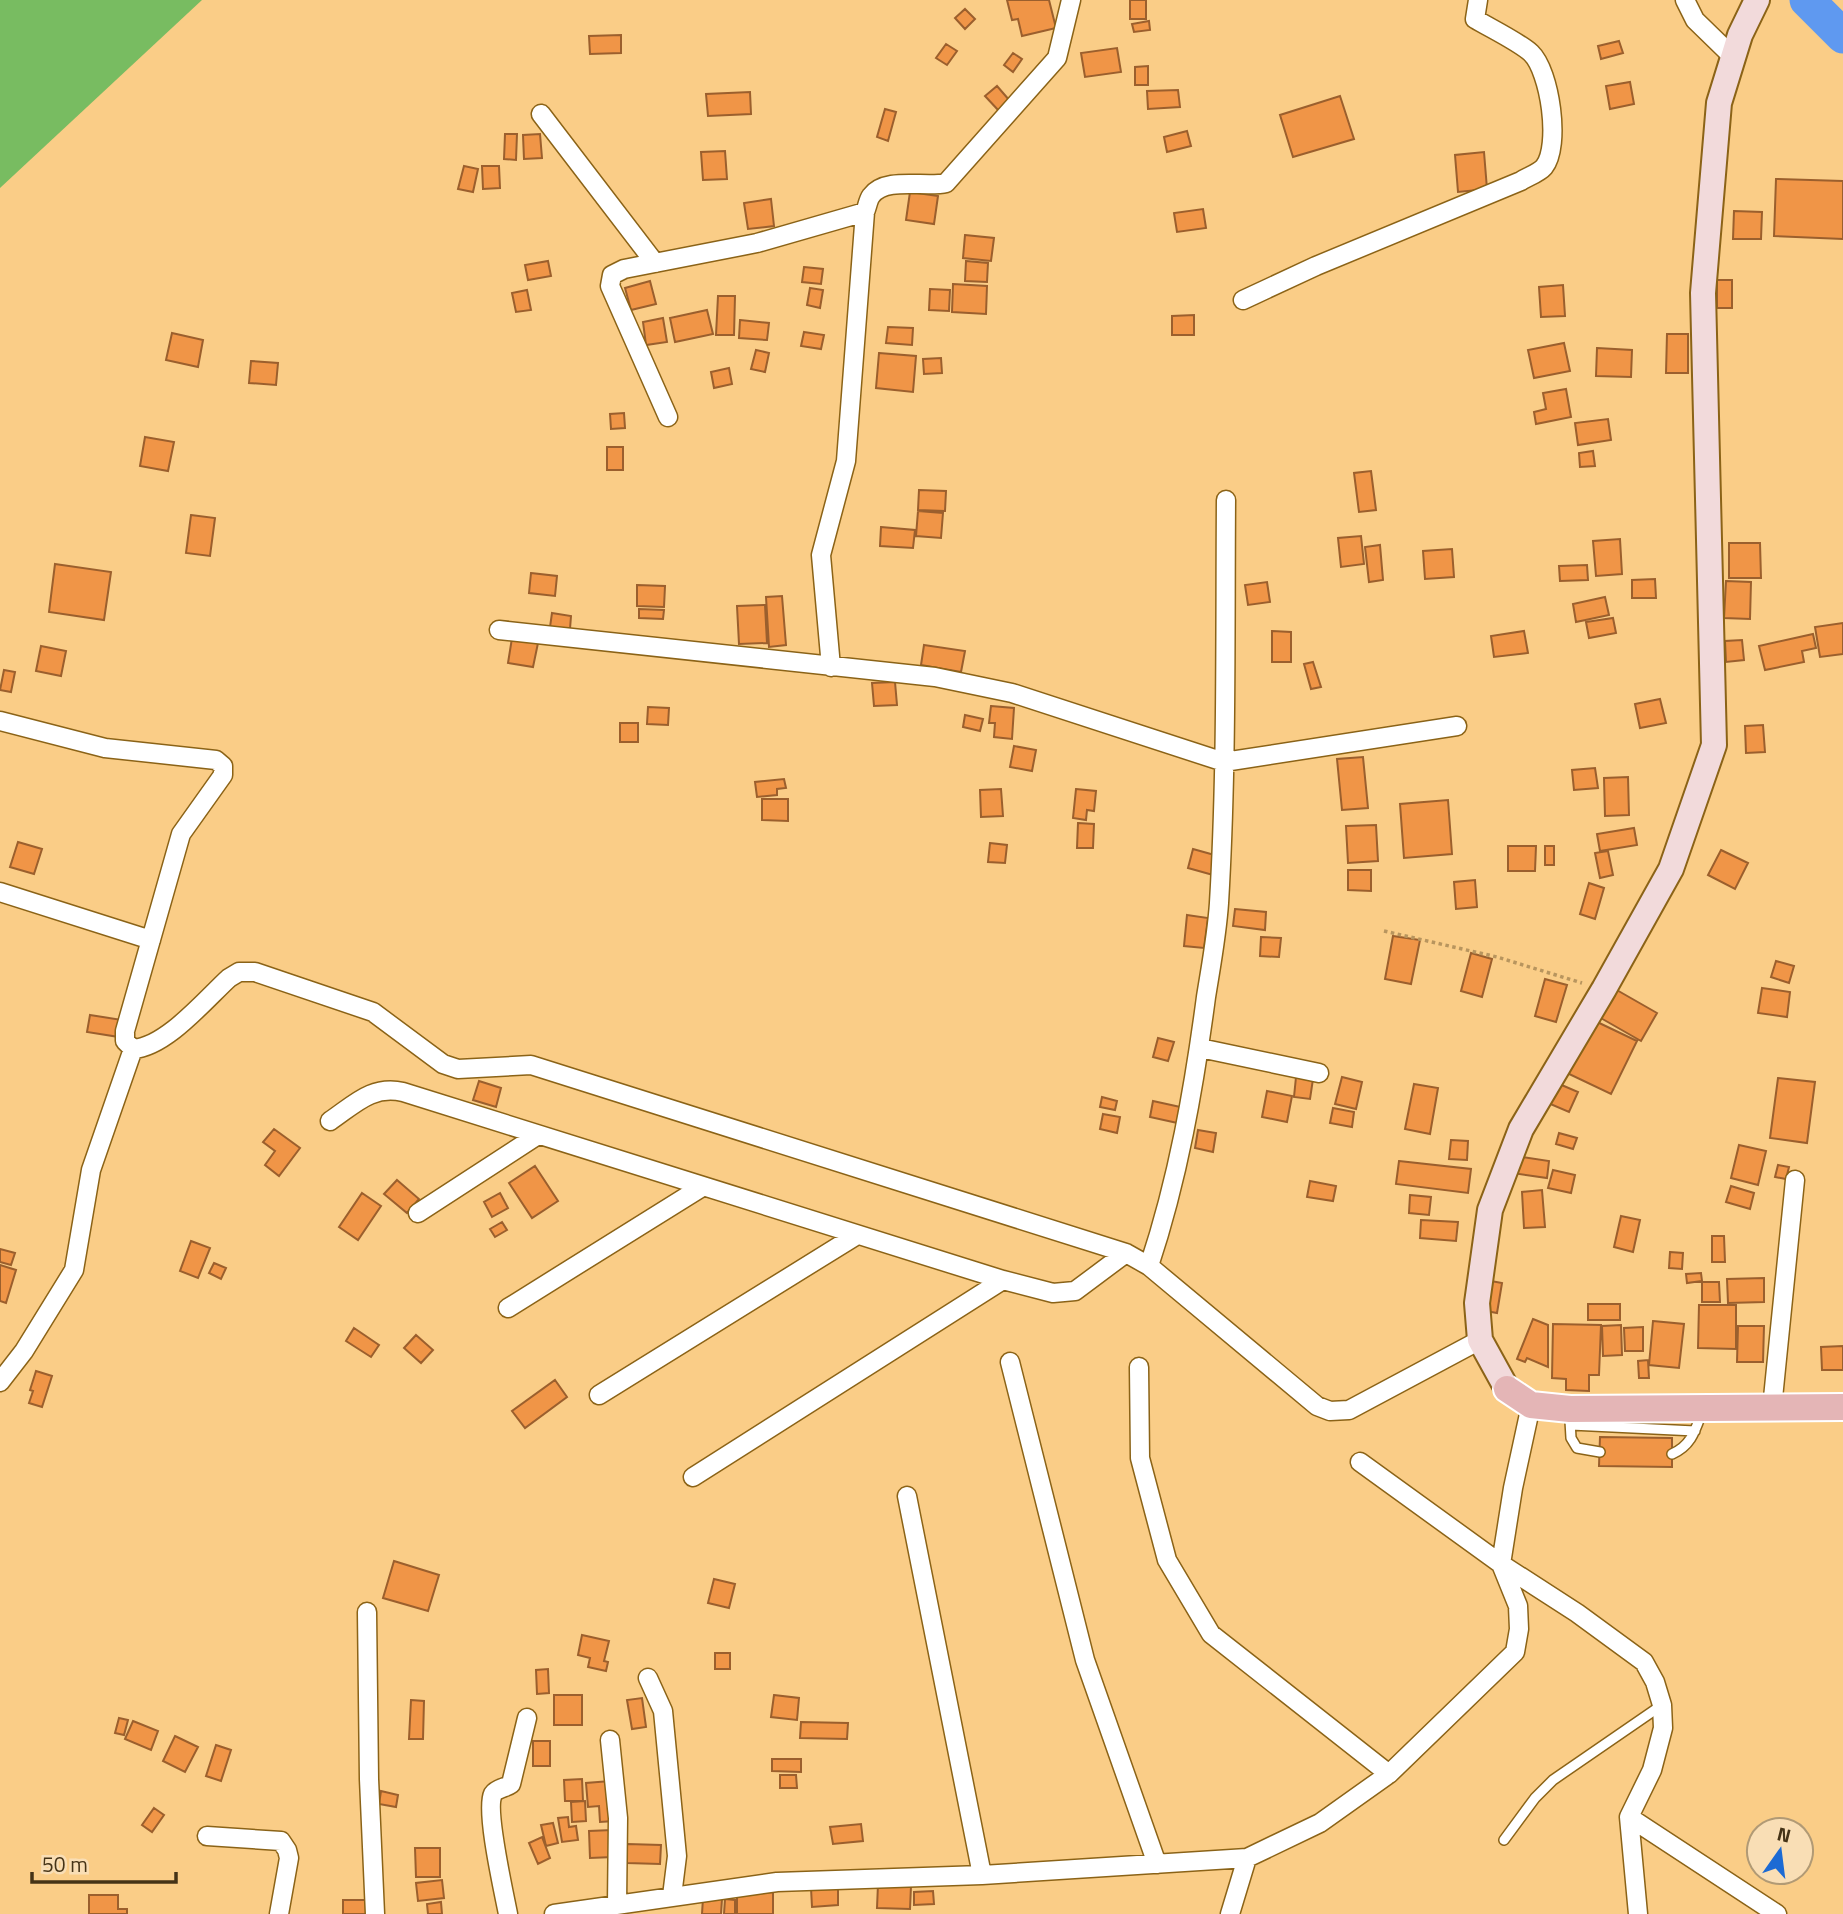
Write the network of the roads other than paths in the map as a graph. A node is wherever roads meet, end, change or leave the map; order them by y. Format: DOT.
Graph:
graph roads {
  1 [pos="1071,0"];
  2 [pos="1478,0"];
  3 [pos="1679,0"];
  4 [pos="1685,0"];
  5 [pos="1757,0"];
  6 [pos="1695,20"];
  7 [pos="1736,46"];
  8 [pos="541,114"];
  9 [pos="865,212"];
  10 [pos="655,263"];
  11 [pos="1243,300"];
  12 [pos="668,417"];
  13 [pos="1226,500"];
  14 [pos="499,631"];
  15 [pos="831,667"];
  16 [pos="0,721"];
  17 [pos="1457,726"];
  18 [pos="1224,762"];
  19 [pos="0,892"];
  20 [pos="151,940"];
  21 [pos="1200,1048"];
  22 [pos="133,1049"];
  23 [pos="1319,1073"];
  24 [pos="330,1121"];
  25 [pos="538,1135"];
  26 [pos="1796,1180"];
  27 [pos="702,1186"];
  28 [pos="418,1213"];
  29 [pos="857,1235"];
  30 [pos="1126,1253"];
  31 [pos="1149,1266"];
  32 [pos="1003,1280"];
  33 [pos="508,1308"];
  34 [pos="1480,1340"];
  35 [pos="1010,1362"];
  36 [pos="1139,1367"];
  37 [pos="0,1382"];
  38 [pos="1507,1389"];
  39 [pos="599,1395"];
  40 [pos="1531,1405"];
  41 [pos="1843,1407"];
  42 [pos="1772,1408"];
  43 [pos="1570,1417"];
  44 [pos="1699,1420"];
  45 [pos="1600,1452"];
  46 [pos="1672,1454"];
  47 [pos="1360,1462"];
  48 [pos="693,1477"];
  49 [pos="907,1496"];
  50 [pos="1501,1564"];
  51 [pos="368,1612"];
  52 [pos="648,1678"];
  53 [pos="1662,1705"];
  54 [pos="527,1718"];
  55 [pos="610,1740"];
  56 [pos="1389,1774"];
  57 [pos="1629,1817"];
  58 [pos="207,1836"];
  59 [pos="1504,1840"];
  60 [pos="1247,1858"];
  61 [pos="1157,1864"];
  62 [pos="982,1875"];
  63 [pos="672,1896"];
  64 [pos="617,1904"];
  65 [pos="279,1914"];
  66 [pos="375,1914"];
  67 [pos="508,1914"];
  68 [pos="554,1914"];
  69 [pos="1230,1914"];
  70 [pos="1638,1914"];
  71 [pos="1777,1914"];
  1 -- 9 [label="street"];
  2 -- 11 [label="street"];
  3 -- 6 [label="street"];
  4 -- 6 [label="street"];
  5 -- 7 [label="main road"];
  6 -- 7 [label="street"];
  7 -- 34 [label="main road"];
  8 -- 10 [label="street"];
  9 -- 10 [label="street"];
  9 -- 15 [label="street"];
  10 -- 12 [label="street"];
  13 -- 18 [label="street"];
  14 -- 15 [label="street"];
  15 -- 18 [label="street"];
  16 -- 20 [label="street"];
  17 -- 18 [label="street"];
  18 -- 21 [label="street"];
  19 -- 20 [label="street"];
  20 -- 22 [label="street"];
  21 -- 23 [label="street"];
  21 -- 31 [label="street"];
  22 -- 30 [label="street"];
  22 -- 37 [label="street"];
  24 -- 25 [label="street"];
  25 -- 27 [label="street"];
  25 -- 28 [label="street"];
  26 -- 42 [label="street"];
  27 -- 29 [label="street"];
  27 -- 33 [label="street"];
  29 -- 32 [label="street"];
  29 -- 39 [label="street"];
  30 -- 31 [label="street"];
  30 -- 32 [label="street"];
  31 -- 34 [label="street"];
  32 -- 48 [label="street"];
  34 -- 38 [label="main road"];
  35 -- 61 [label="street"];
  36 -- 56 [label="street"];
  38 -- 40 [label="main road"];
  40 -- 43 [label="main road"];
  40 -- 50 [label="street"];
  41 -- 42 [label="main road"];
  42 -- 44 [label="main road"];
  43 -- 44 [label="main road"];
  43 -- 45 [label="lane"];
  44 -- 46 [label="lane"];
  47 -- 50 [label="street"];
  49 -- 62 [label="street"];
  50 -- 53 [label="street"];
  50 -- 56 [label="street"];
  51 -- 66 [label="street"];
  52 -- 63 [label="street"];
  53 -- 57 [label="street"];
  53 -- 59 [label="lane"];
  54 -- 67 [label="street"];
  55 -- 64 [label="street"];
  56 -- 60 [label="street"];
  57 -- 70 [label="street"];
  57 -- 71 [label="street"];
  58 -- 65 [label="street"];
  60 -- 61 [label="street"];
  60 -- 69 [label="street"];
  61 -- 62 [label="street"];
  62 -- 63 [label="street"];
  63 -- 64 [label="street"];
  64 -- 68 [label="street"];
}
